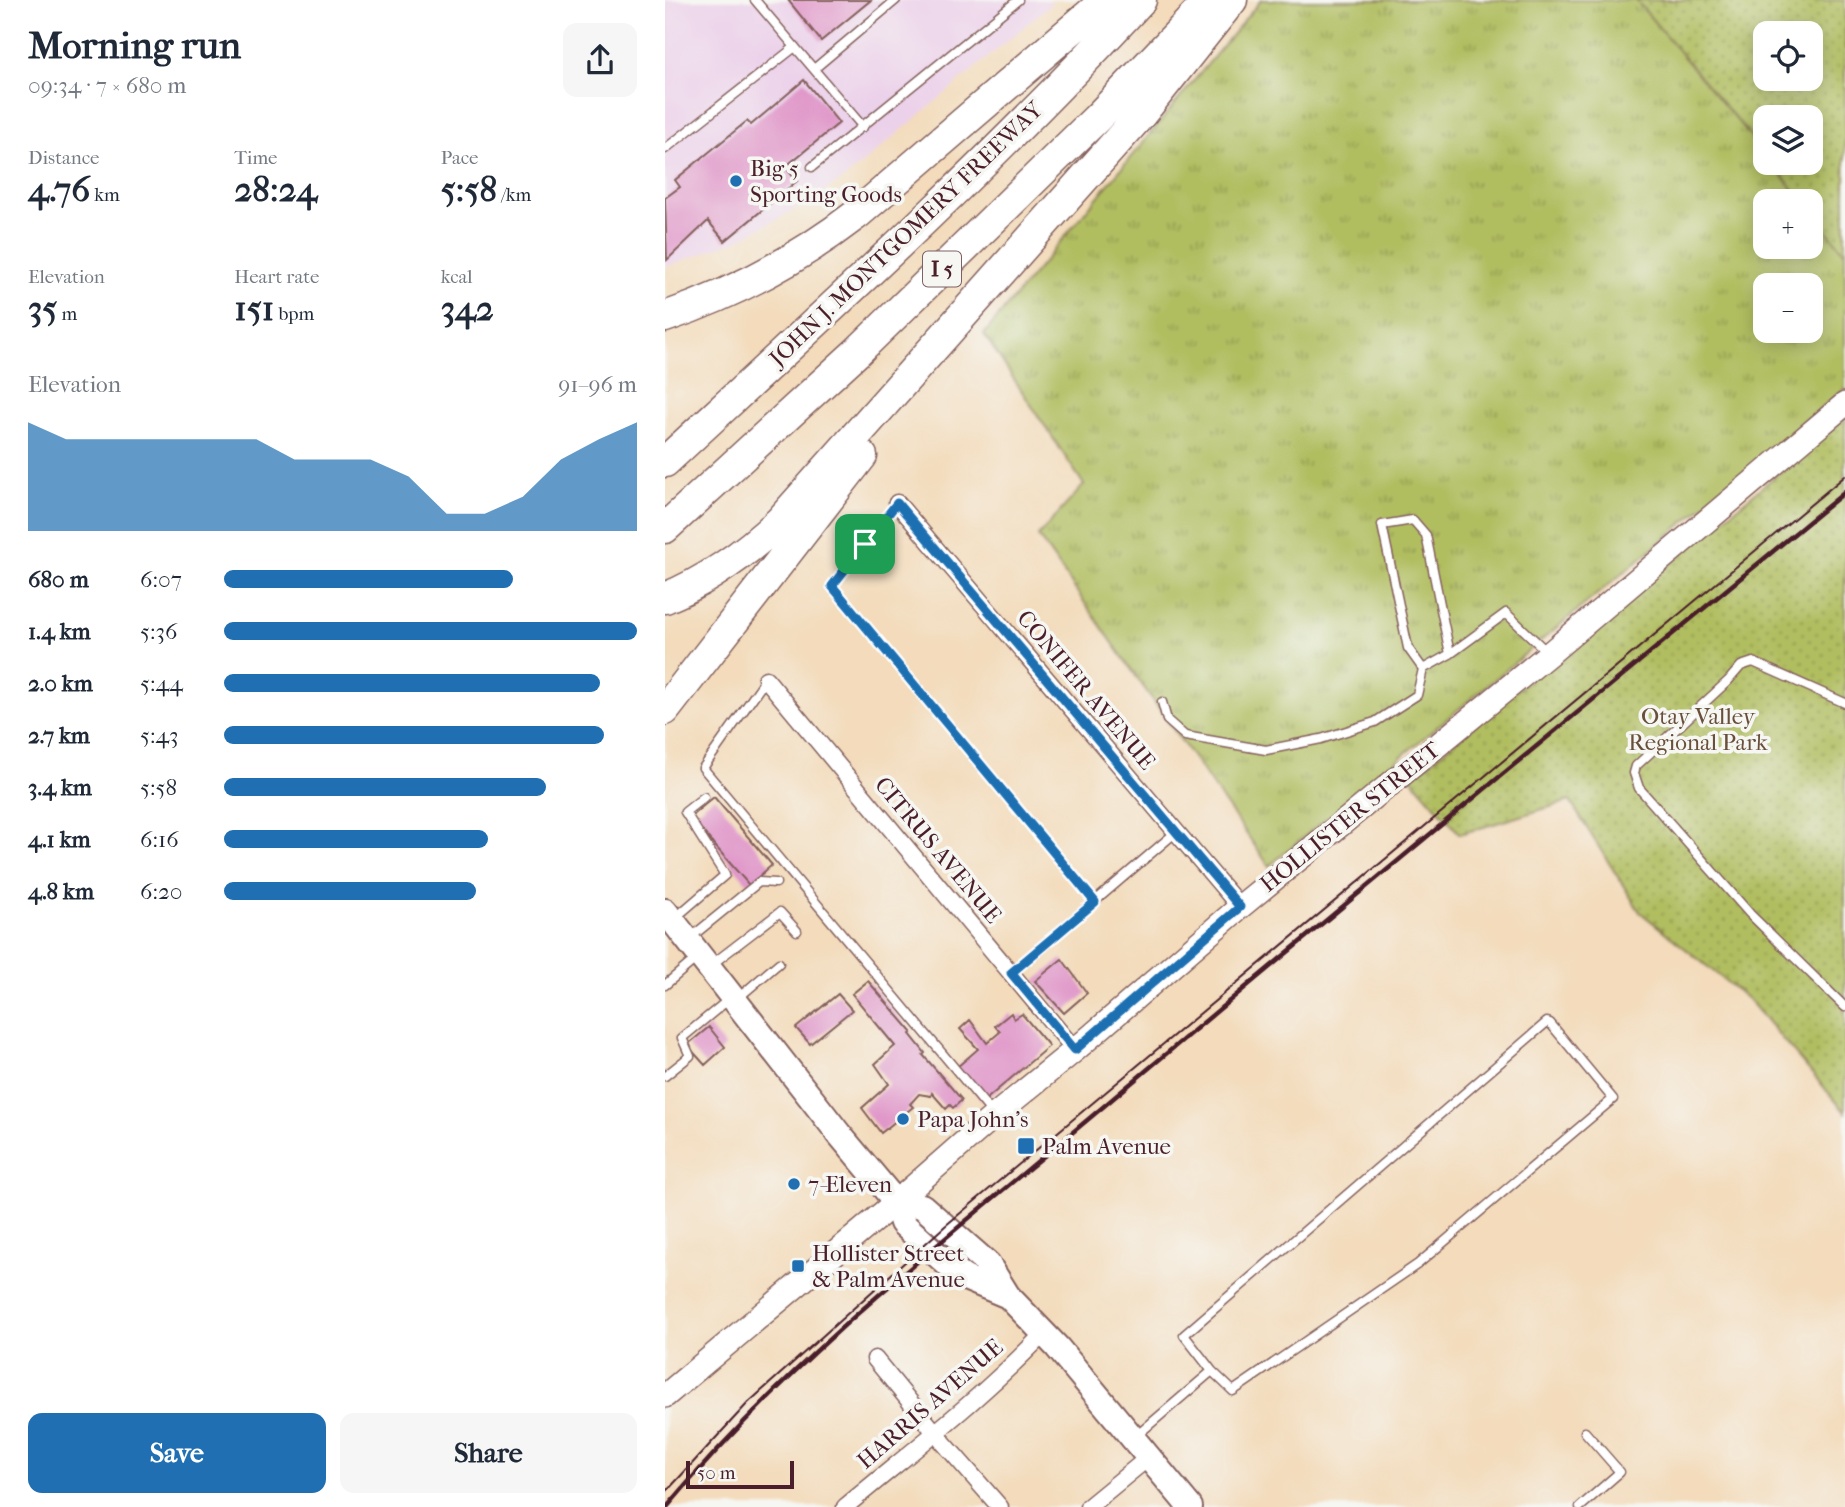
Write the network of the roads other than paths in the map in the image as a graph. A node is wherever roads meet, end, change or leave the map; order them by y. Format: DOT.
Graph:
graph roads {
  1 [pos="755,0"];
  2 [pos="896,0"];
  3 [pos="1018,0"];
  4 [pos="1106,0"];
  5 [pos="1141,0"];
  6 [pos="1210,0"];
  7 [pos="1232,0"];
  8 [pos="795,47"];
  9 [pos="814,69"];
  10 [pos="863,127"];
  11 [pos="665,149"];
  12 [pos="812,167"];
  13 [pos="665,317"];
  14 [pos="897,388"];
  15 [pos="1845,404"];
  16 [pos="665,462"];
  17 [pos="897,503"];
  18 [pos="665,528"];
  19 [pos="665,598"];
  20 [pos="1450,654"];
  21 [pos="1549,654"];
  22 [pos="1423,669"];
  23 [pos="766,679"];
  24 [pos="1162,702"];
  25 [pos="1845,703"];
  26 [pos="665,710"];
  27 [pos="704,797"];
  28 [pos="1176,832"];
  29 [pos="776,883"];
  30 [pos="1095,902"];
  31 [pos="1240,907"];
  32 [pos="669,916"];
  33 [pos="797,931"];
  34 [pos="699,954"];
  35 [pos="779,963"];
  36 [pos="1011,973"];
  37 [pos="665,985"];
  38 [pos="734,998"];
  39 [pos="1845,1007"];
  40 [pos="1075,1050"];
  41 [pos="665,1076"];
  42 [pos="994,1115"];
  43 [pos="896,1202"];
  44 [pos="1044,1333"];
  45 [pos="875,1359"];
  46 [pos="1212,1371"];
  47 [pos="665,1396"];
  48 [pos="935,1432"];
  49 [pos="1584,1432"];
  50 [pos="1141,1448"];
  51 [pos="845,1507"];
  52 [pos="1000,1507"];
  53 [pos="1088,1507"];
  54 [pos="1190,1507"];
  55 [pos="1580,1507"];
  1 -- 8 [label="lane"];
  2 -- 9 [label="lane"];
  3 -- 10 [label="lane"];
  4 -- 13 [label="highway"];
  5 -- 16 [label="highway, JOHN J. MONTGOMERY FREEWAY / I 5"];
  6 -- 18 [label="highway, I 5"];
  7 -- 14 [label="highway"];
  8 -- 9 [label="lane"];
  8 -- 11 [label="lane"];
  9 -- 10 [label="lane"];
  10 -- 12 [label="lane"];
  14 -- 19 [label="highway"];
  14 -- 26 [label="highway"];
  15 -- 21 [label="main road, HOLLISTER STREET"];
  17 -- 28 [label="street, CONIFER AVENUE"];
  17 -- 30 [label="lane"];
  20 -- 21 [label="lane"];
  20 -- 22 [label="lane"];
  20 -- 22 [label="lane"];
  21 -- 31 [label="main road, HOLLISTER STREET"];
  22 -- 24 [label="lane"];
  23 -- 36 [label="street, CITRUS AVENUE"];
  23 -- 42 [label="lane"];
  25 -- 39 [label="lane"];
  27 -- 32 [label="lane"];
  28 -- 30 [label="lane"];
  28 -- 31 [label="street, CONIFER AVENUE"];
  29 -- 34 [label="lane"];
  30 -- 36 [label="lane"];
  31 -- 40 [label="main road, HOLLISTER STREET"];
  32 -- 34 [label="main road"];
  33 -- 34 [label="lane"];
  34 -- 37 [label="lane"];
  34 -- 38 [label="main road"];
  35 -- 38 [label="lane"];
  36 -- 40 [label="street, CITRUS AVENUE"];
  38 -- 41 [label="lane"];
  38 -- 43 [label="main road"];
  40 -- 42 [label="main road, HOLLISTER STREET"];
  42 -- 43 [label="main road, HOLLISTER STREET"];
  43 -- 44 [label="main road"];
  43 -- 47 [label="main road, HOLLISTER STREET"];
  44 -- 48 [label="street, HARRIS AVENUE"];
  44 -- 50 [label="main road"];
  45 -- 48 [label="street"];
  46 -- 46 [label="lane"];
  46 -- 50 [label="lane"];
  48 -- 51 [label="street, HARRIS AVENUE"];
  48 -- 52 [label="street"];
  49 -- 55 [label="lane"];
  50 -- 53 [label="street"];
  50 -- 54 [label="main road"];
}
